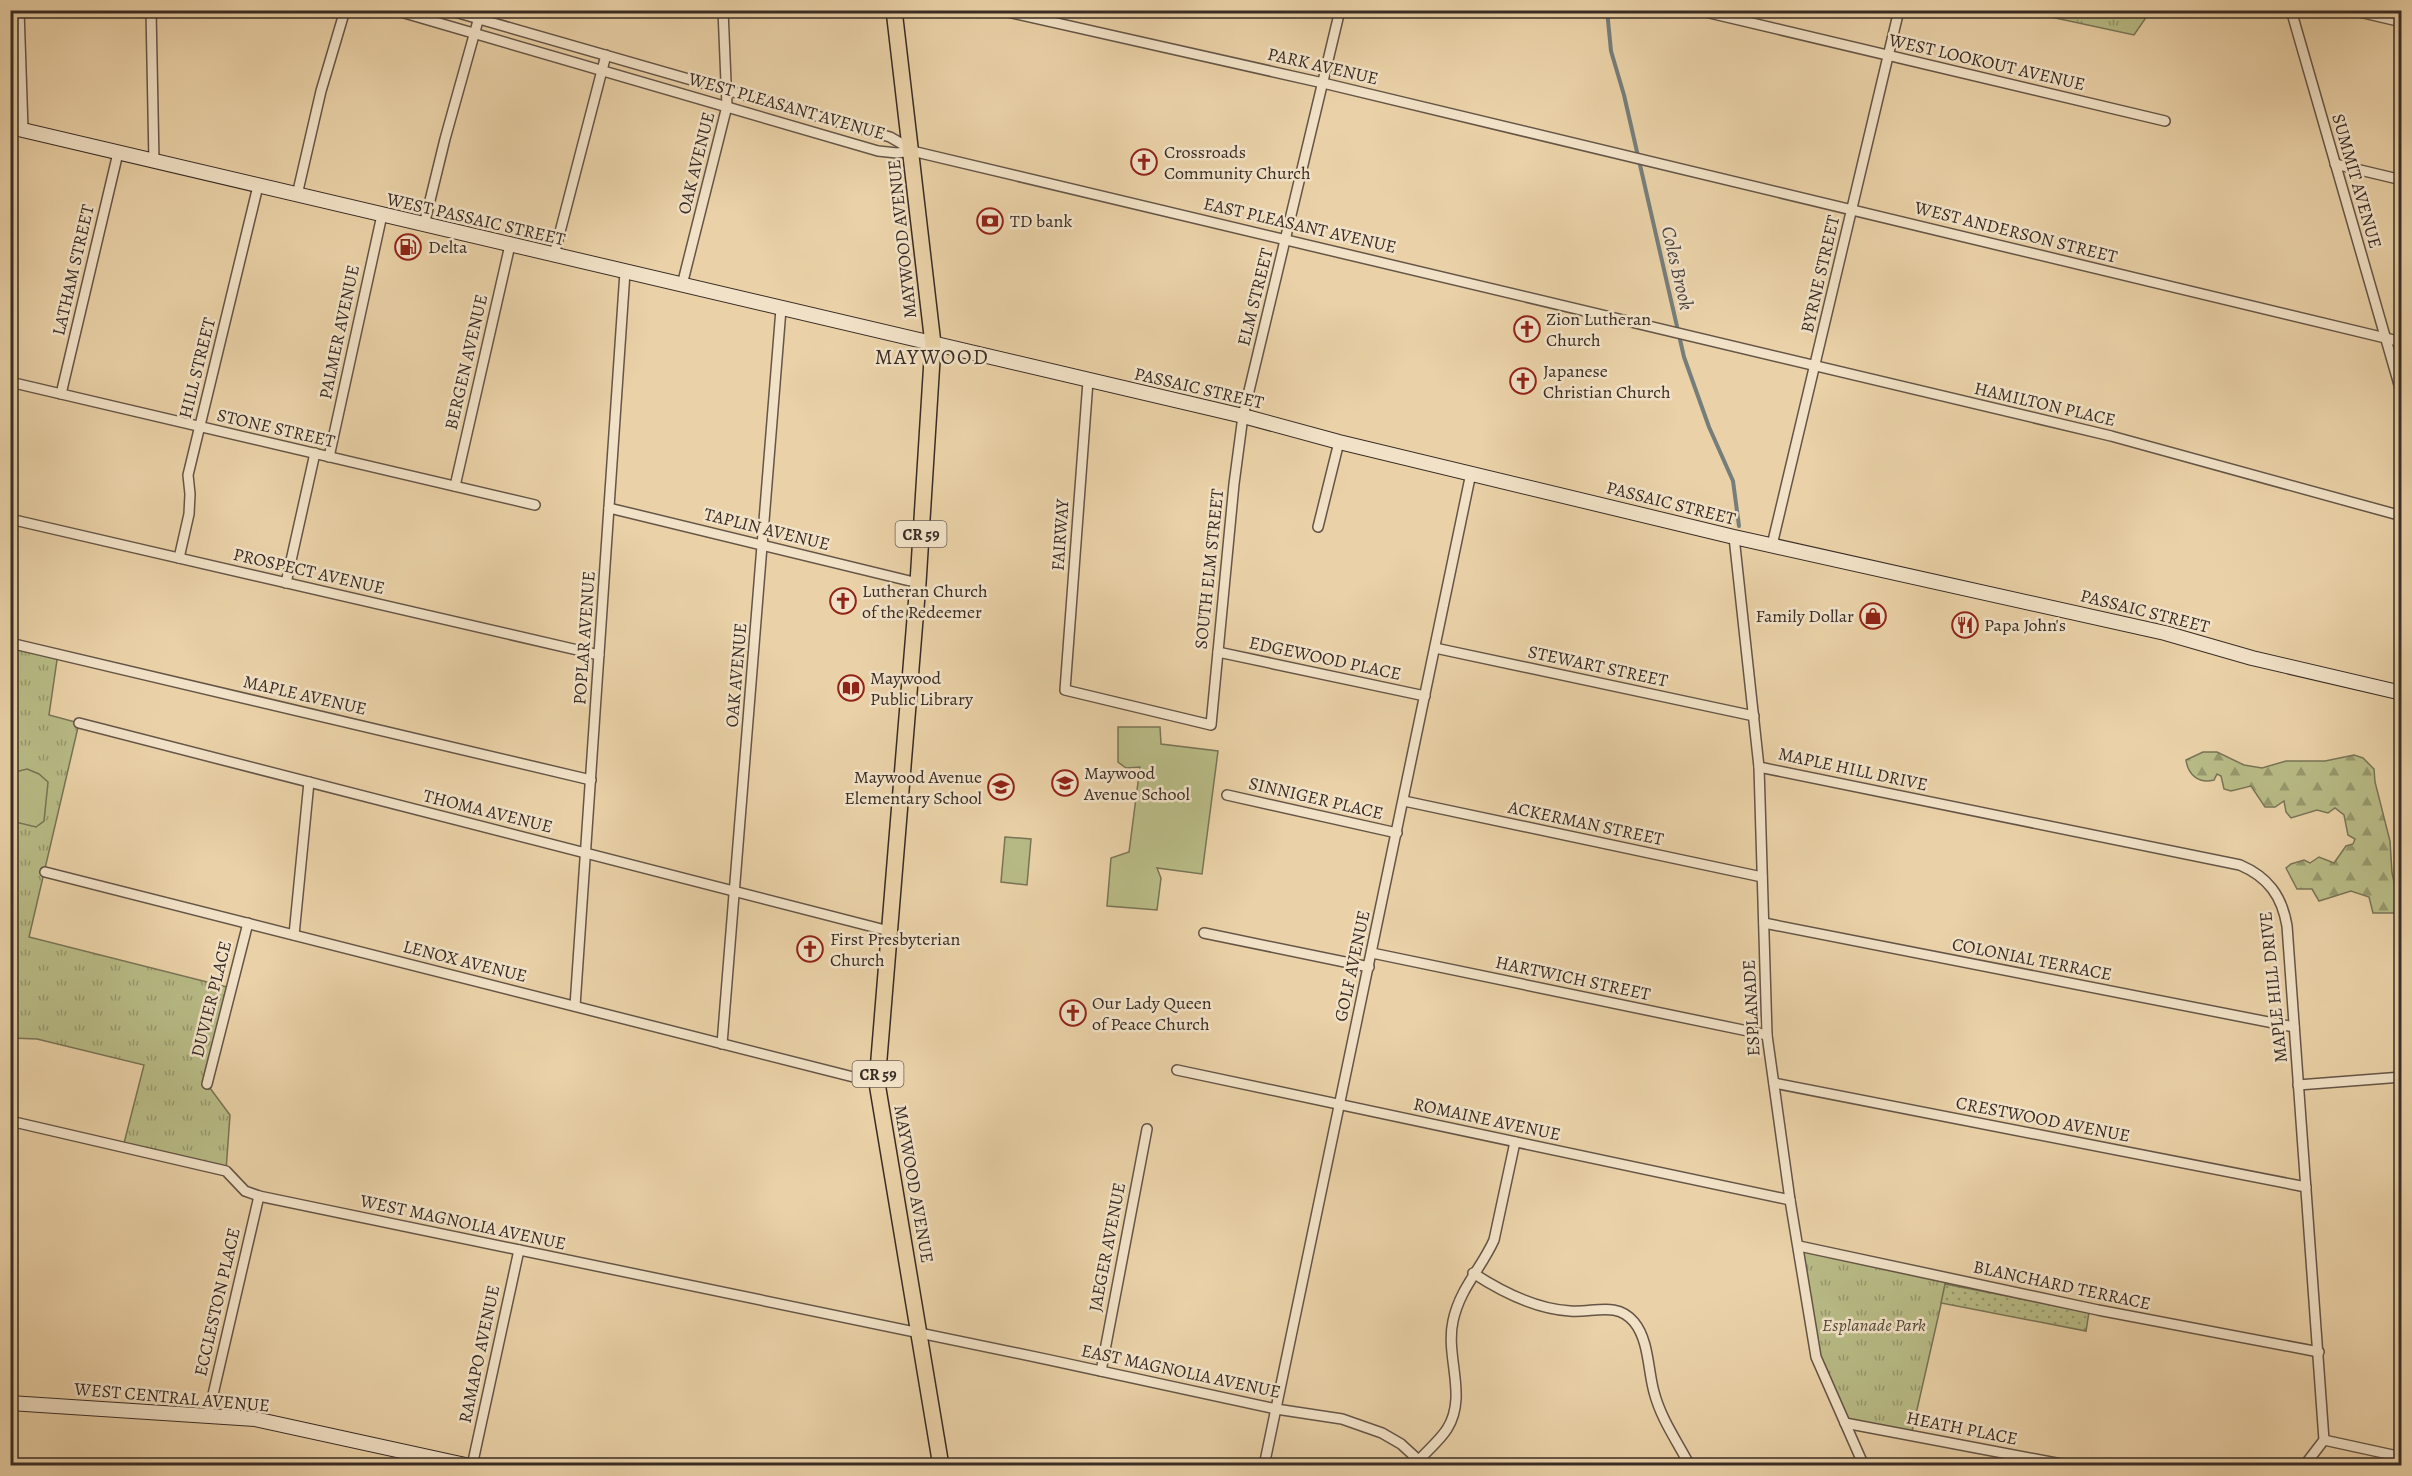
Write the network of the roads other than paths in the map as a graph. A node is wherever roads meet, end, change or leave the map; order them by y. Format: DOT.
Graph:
graph roads {
  1 [pos="19,10"];
  2 [pos="151,10"];
  3 [pos="345,10"];
  4 [pos="394,10"];
  5 [pos="448,10"];
  6 [pos="723,10"];
  7 [pos="894,10"];
  8 [pos="999,10"];
  9 [pos="1340,10"];
  10 [pos="1697,10"];
  11 [pos="1899,10"];
  12 [pos="2290,10"];
  13 [pos="2351,10"];
  14 [pos="480,15"];
  15 [pos="2402,22"];
  16 [pos="475,34"];
  17 [pos="606,56"];
  18 [pos="1888,56"];
  19 [pos="602,70"];
  20 [pos="1323,82"];
  21 [pos="726,90"];
  22 [pos="727,106"];
  23 [pos="2165,121"];
  24 [pos="17,128"];
  25 [pos="912,151"];
  26 [pos="118,153"];
  27 [pos="1639,158"];
  28 [pos="154,162"];
  29 [pos="2335,165"];
  30 [pos="2402,180"];
  31 [pos="258,186"];
  32 [pos="297,195"];
  33 [pos="1852,210"];
  34 [pos="382,215"];
  35 [pos="424,225"];
  36 [pos="1286,238"];
  37 [pos="510,245"];
  38 [pos="554,255"];
  39 [pos="625,272"];
  40 [pos="682,285"];
  41 [pos="781,309"];
  42 [pos="1678,333"];
  43 [pos="2385,338"];
  44 [pos="2402,342"];
  45 [pos="933,344"];
  46 [pos="1815,367"];
  47 [pos="1088,381"];
  48 [pos="10,382"];
  49 [pos="61,394"];
  50 [pos="2402,395"];
  51 [pos="1243,416"];
  52 [pos="200,427"];
  53 [pos="1339,441"];
  54 [pos="315,453"];
  55 [pos="329,457"];
  56 [pos="1471,473"];
  57 [pos="455,486"];
  58 [pos="535,505"];
  59 [pos="609,508"];
  60 [pos="2402,516"];
  61 [pos="10,519"];
  62 [pos="1318,527"];
  63 [pos="1734,537"];
  64 [pos="763,545"];
  65 [pos="1772,545"];
  66 [pos="179,558"];
  67 [pos="286,583"];
  68 [pos="918,583"];
  69 [pos="10,643"];
  70 [pos="1435,648"];
  71 [pos="1218,652"];
  72 [pos="599,655"];
  73 [pos="2402,693"];
  74 [pos="1425,696"];
  75 [pos="1754,716"];
  76 [pos="80,723"];
  77 [pos="1211,725"];
  78 [pos="1759,767"];
  79 [pos="591,780"];
  80 [pos="309,782"];
  81 [pos="1227,795"];
  82 [pos="1404,801"];
  83 [pos="1397,833"];
  84 [pos="586,853"];
  85 [pos="45,872"];
  86 [pos="1762,877"];
  87 [pos="735,891"];
  88 [pos="248,923"];
  89 [pos="1764,923"];
  90 [pos="889,931"];
  91 [pos="1204,933"];
  92 [pos="294,935"];
  93 [pos="1372,953"];
  94 [pos="1369,968"];
  95 [pos="575,1006"];
  96 [pos="2294,1027"];
  97 [pos="1767,1035"];
  98 [pos="722,1044"];
  99 [pos="1177,1070"];
  100 [pos="2402,1077"];
  101 [pos="877,1083"];
  102 [pos="1774,1083"];
  103 [pos="207,1084"];
  104 [pos="2298,1085"];
  105 [pos="1340,1105"];
  106 [pos="10,1121"];
  107 [pos="1147,1129"];
  108 [pos="1515,1142"];
  109 [pos="2306,1187"];
  110 [pos="259,1196"];
  111 [pos="1790,1200"];
  112 [pos="1799,1246"];
  113 [pos="519,1250"];
  114 [pos="1473,1273"];
  115 [pos="919,1332"];
  116 [pos="2319,1352"];
  117 [pos="1101,1371"];
  118 [pos="10,1403"];
  119 [pos="1276,1409"];
  120 [pos="208,1416"];
  121 [pos="1845,1423"];
  122 [pos="2324,1440"];
  123 [pos="2402,1457"];
  124 [pos="1422,1463"];
  125 [pos="471,1466"];
  126 [pos="941,1466"];
  127 [pos="1264,1466"];
  128 [pos="1690,1466"];
  129 [pos="1864,1466"];
  130 [pos="2072,1466"];
  131 [pos="2304,1466"];
  1 -- 24 [label="street"];
  2 -- 28 [label="street"];
  3 -- 32 [label="street"];
  4 -- 16 [label="street, WEST PLEASANT AVENUE"];
  5 -- 14 [label="street, WEST PLEASANT AVENUE"];
  6 -- 21 [label="street, OAK AVENUE"];
  7 -- 25 [label="main road, MAYWOOD AVENUE / CR 59"];
  8 -- 20 [label="street, PARK AVENUE"];
  9 -- 20 [label="street, ELM STREET"];
  10 -- 18 [label="street, WEST LOOKOUT AVENUE"];
  11 -- 18 [label="street, BYRNE STREET"];
  12 -- 29 [label="street, SUMMIT AVENUE"];
  13 -- 15 [label="street"];
  14 -- 16 [label="street"];
  14 -- 17 [label="street, WEST PLEASANT AVENUE"];
  16 -- 19 [label="street, WEST PLEASANT AVENUE"];
  16 -- 35 [label="street"];
  17 -- 19 [label="street"];
  17 -- 21 [label="street, WEST PLEASANT AVENUE"];
  18 -- 23 [label="street, WEST LOOKOUT AVENUE"];
  18 -- 33 [label="street, BYRNE STREET"];
  19 -- 22 [label="street, WEST PLEASANT AVENUE"];
  19 -- 38 [label="street"];
  20 -- 27 [label="street, PARK AVENUE"];
  20 -- 36 [label="street, ELM STREET"];
  21 -- 22 [label="street, OAK AVENUE"];
  21 -- 25 [label="street, WEST PLEASANT AVENUE"];
  22 -- 25 [label="street, WEST PLEASANT AVENUE"];
  22 -- 40 [label="street, OAK AVENUE"];
  24 -- 26 [label="main road, WEST PASSAIC STREET"];
  25 -- 36 [label="street, EAST PLEASANT AVENUE"];
  25 -- 45 [label="main road, MAYWOOD AVENUE / CR 59"];
  26 -- 28 [label="main road, WEST PASSAIC STREET"];
  26 -- 49 [label="street, LATHAM STREET"];
  27 -- 33 [label="street, WEST ANDERSON STREET"];
  28 -- 31 [label="main road, WEST PASSAIC STREET"];
  29 -- 30 [label="street"];
  29 -- 43 [label="street, SUMMIT AVENUE"];
  31 -- 32 [label="main road, WEST PASSAIC STREET"];
  31 -- 52 [label="street, HILL STREET"];
  32 -- 34 [label="main road, WEST PASSAIC STREET"];
  33 -- 43 [label="street, WEST ANDERSON STREET"];
  33 -- 46 [label="street, BYRNE STREET"];
  34 -- 35 [label="main road, WEST PASSAIC STREET"];
  34 -- 55 [label="street, PALMER AVENUE"];
  35 -- 37 [label="main road, WEST PASSAIC STREET"];
  36 -- 42 [label="street, EAST PLEASANT AVENUE"];
  36 -- 51 [label="street, ELM STREET"];
  37 -- 38 [label="main road, WEST PASSAIC STREET"];
  37 -- 57 [label="street, BERGEN AVENUE"];
  38 -- 39 [label="main road, WEST PASSAIC STREET"];
  39 -- 40 [label="main road, WEST PASSAIC STREET"];
  39 -- 59 [label="street, POPLAR AVENUE"];
  40 -- 41 [label="main road, WEST PASSAIC STREET"];
  41 -- 45 [label="main road, WEST PASSAIC STREET"];
  41 -- 64 [label="street, OAK AVENUE"];
  42 -- 46 [label="street, HAMILTON PLACE"];
  43 -- 44 [label="street, WEST ANDERSON STREET"];
  43 -- 50 [label="street, SUMMIT AVENUE"];
  45 -- 47 [label="main road, PASSAIC STREET"];
  45 -- 68 [label="main road, MAYWOOD AVENUE / CR 59"];
  46 -- 60 [label="street, HAMILTON PLACE"];
  46 -- 65 [label="street, BYRNE STREET"];
  47 -- 51 [label="main road, PASSAIC STREET"];
  47 -- 77 [label="street, FAIRWAY"];
  48 -- 49 [label="street, STONE STREET"];
  49 -- 52 [label="street, STONE STREET"];
  51 -- 53 [label="main road, PASSAIC STREET"];
  51 -- 71 [label="street, SOUTH ELM STREET"];
  52 -- 54 [label="street, STONE STREET"];
  52 -- 66 [label="street, HILL STREET"];
  53 -- 56 [label="main road, PASSAIC STREET"];
  53 -- 62 [label="street"];
  54 -- 55 [label="street, STONE STREET"];
  54 -- 67 [label="street"];
  55 -- 57 [label="street, STONE STREET"];
  56 -- 63 [label="main road, PASSAIC STREET"];
  56 -- 70 [label="street, GOLF AVENUE"];
  57 -- 58 [label="street, STONE STREET"];
  59 -- 64 [label="street, TAPLIN AVENUE"];
  59 -- 72 [label="street, POPLAR AVENUE"];
  61 -- 66 [label="street, PROSPECT AVENUE"];
  63 -- 65 [label="main road, PASSAIC STREET"];
  63 -- 75 [label="street, ESPLANADE"];
  64 -- 68 [label="street, TAPLIN AVENUE"];
  64 -- 87 [label="street, OAK AVENUE"];
  65 -- 73 [label="main road, PASSAIC STREET"];
  66 -- 67 [label="street, PROSPECT AVENUE"];
  67 -- 72 [label="street, PROSPECT AVENUE"];
  68 -- 90 [label="main road, MAYWOOD AVENUE / CR 59"];
  69 -- 79 [label="street, MAPLE AVENUE"];
  70 -- 74 [label="street, GOLF AVENUE"];
  70 -- 75 [label="street, STEWART STREET"];
  71 -- 74 [label="street, EDGEWOOD PLACE"];
  71 -- 77 [label="street, SOUTH ELM STREET"];
  72 -- 79 [label="street, POPLAR AVENUE"];
  74 -- 82 [label="street, GOLF AVENUE"];
  75 -- 78 [label="street, ESPLANADE"];
  76 -- 80 [label="street, THOMA AVENUE"];
  78 -- 86 [label="street, ESPLANADE"];
  78 -- 96 [label="street, MAPLE HILL DRIVE"];
  79 -- 84 [label="street, POPLAR AVENUE"];
  80 -- 84 [label="street, THOMA AVENUE"];
  80 -- 92 [label="street"];
  81 -- 83 [label="street, SINNIGER PLACE"];
  82 -- 83 [label="street, GOLF AVENUE"];
  82 -- 86 [label="street, ACKERMAN STREET"];
  83 -- 93 [label="street, GOLF AVENUE"];
  84 -- 87 [label="street, THOMA AVENUE"];
  84 -- 95 [label="street, POPLAR AVENUE"];
  85 -- 88 [label="street, LENOX AVENUE"];
  86 -- 89 [label="street, ESPLANADE"];
  87 -- 90 [label="street, THOMA AVENUE"];
  87 -- 98 [label="street, OAK AVENUE"];
  88 -- 92 [label="street, LENOX AVENUE"];
  88 -- 103 [label="street, DUVIER PLACE"];
  89 -- 96 [label="street, COLONIAL TERRACE"];
  89 -- 97 [label="street, ESPLANADE"];
  90 -- 101 [label="main road, MAYWOOD AVENUE / CR 59"];
  91 -- 94 [label="street"];
  92 -- 95 [label="street, LENOX AVENUE"];
  93 -- 94 [label="street, GOLF AVENUE"];
  93 -- 97 [label="street, HARTWICH STREET"];
  94 -- 105 [label="street, GOLF AVENUE"];
  95 -- 98 [label="street, LENOX AVENUE"];
  96 -- 104 [label="street, MAPLE HILL DRIVE"];
  97 -- 102 [label="street, ESPLANADE"];
  98 -- 101 [label="street, LENOX AVENUE"];
  99 -- 105 [label="street, ROMAINE AVENUE"];
  100 -- 104 [label="street"];
  101 -- 115 [label="main road, MAYWOOD AVENUE / CR 59"];
  102 -- 109 [label="street, CRESTWOOD AVENUE"];
  102 -- 111 [label="street, ESPLANADE"];
  104 -- 109 [label="street, MAPLE HILL DRIVE"];
  105 -- 108 [label="street, ROMAINE AVENUE"];
  105 -- 119 [label="street, GOLF AVENUE"];
  106 -- 110 [label="street, WEST MAGNOLIA AVENUE"];
  107 -- 117 [label="street, JAEGER AVENUE"];
  108 -- 111 [label="street, ROMAINE AVENUE"];
  108 -- 114 [label="street"];
  109 -- 116 [label="street, MAPLE HILL DRIVE"];
  110 -- 113 [label="street, WEST MAGNOLIA AVENUE"];
  110 -- 120 [label="street, ECCLESTON PLACE"];
  111 -- 112 [label="street, ESPLANADE"];
  112 -- 116 [label="street, BLANCHARD TERRACE"];
  112 -- 121 [label="street, ESPLANADE"];
  113 -- 115 [label="street, WEST MAGNOLIA AVENUE"];
  113 -- 125 [label="street, RAMAPO AVENUE"];
  114 -- 124 [label="street"];
  114 -- 128 [label="street"];
  115 -- 117 [label="street, EAST MAGNOLIA AVENUE"];
  115 -- 126 [label="main road, MAYWOOD AVENUE / CR 59"];
  116 -- 122 [label="street, MAPLE HILL DRIVE"];
  117 -- 119 [label="street, EAST MAGNOLIA AVENUE"];
  118 -- 120 [label="main road, WEST CENTRAL AVENUE"];
  119 -- 124 [label="street, EAST MAGNOLIA AVENUE"];
  119 -- 127 [label="street, GOLF AVENUE"];
  120 -- 125 [label="main road, WEST CENTRAL AVENUE"];
  121 -- 129 [label="street, ESPLANADE"];
  121 -- 130 [label="street, HEATH PLACE"];
  122 -- 123 [label="street"];
  122 -- 131 [label="street"];
}
